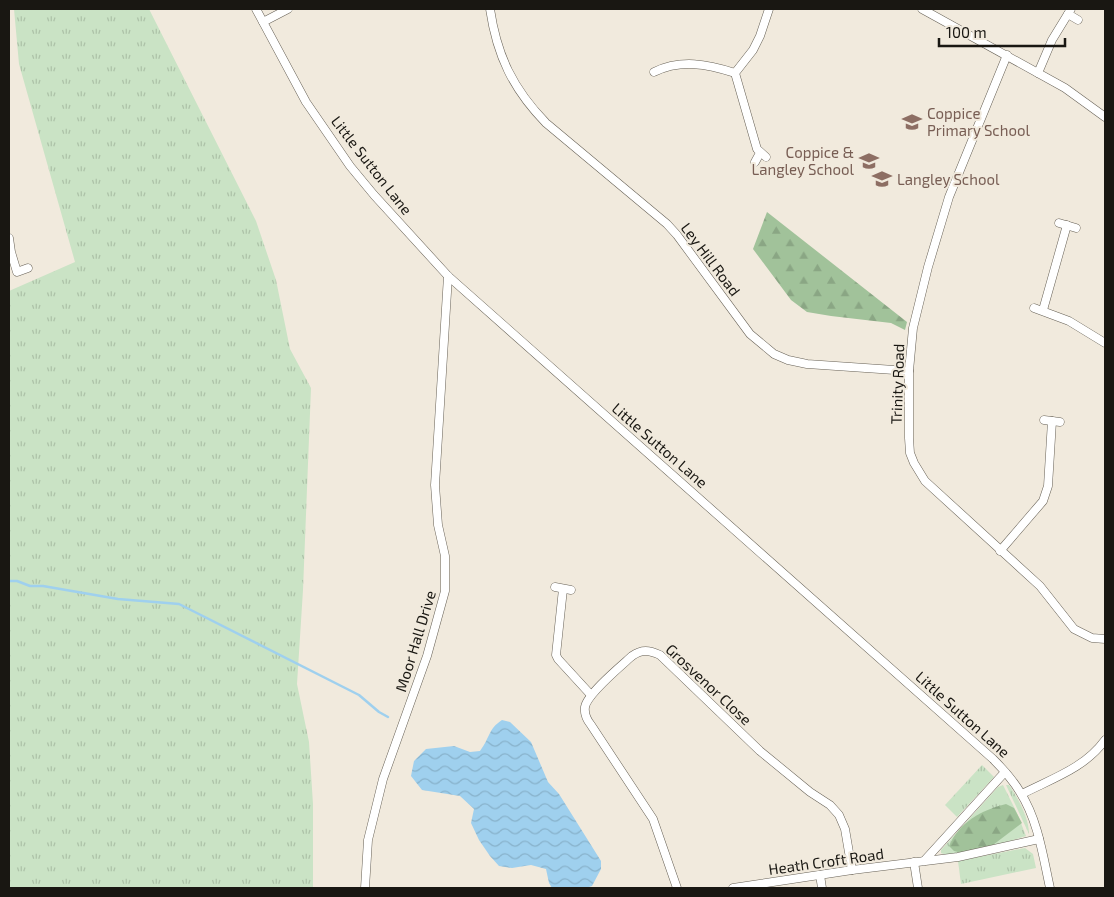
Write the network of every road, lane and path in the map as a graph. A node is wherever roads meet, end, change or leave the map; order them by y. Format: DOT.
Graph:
graph roads {
  1 [pos="256,9"];
  2 [pos="288,9"];
  3 [pos="490,9"];
  4 [pos="769,9"];
  5 [pos="922,9"];
  6 [pos="1070,11"];
  7 [pos="1078,20"];
  8 [pos="263,22"];
  9 [pos="1007,55"];
  10 [pos="654,72"];
  11 [pos="735,73"];
  12 [pos="1038,73"];
  13 [pos="1105,117"];
  14 [pos="755,162"];
  15 [pos="1076,228"];
  16 [pos="9,238"];
  17 [pos="28,268"];
  18 [pos="448,276"];
  19 [pos="1034,308"];
  20 [pos="1042,310"];
  21 [pos="1105,343"];
  22 [pos="909,371"];
  23 [pos="1052,421"];
  24 [pos="1000,551"];
  25 [pos="554,587"];
  26 [pos="1105,639"];
  27 [pos="591,695"];
  28 [pos="1105,740"];
  29 [pos="1006,772"];
  30 [pos="1022,794"];
  31 [pos="1039,839"];
  32 [pos="914,862"];
  33 [pos="924,862"];
  34 [pos="852,870"];
  35 [pos="820,875"];
  36 [pos="365,888"];
  37 [pos="677,888"];
  38 [pos="732,888"];
  39 [pos="822,888"];
  40 [pos="918,888"];
  41 [pos="1050,888"];
  1 -- 8 [label="street, Little Sutton Lane"];
  2 -- 8 [label="street"];
  3 -- 22 [label="street, Ley Hill Road"];
  4 -- 11 [label="street"];
  5 -- 9 [label="street"];
  6 -- 7 [label="street"];
  6 -- 12 [label="street"];
  8 -- 18 [label="street, Little Sutton Lane"];
  9 -- 12 [label="street"];
  9 -- 22 [label="street, Trinity Road"];
  10 -- 11 [label="street"];
  11 -- 14 [label="street"];
  12 -- 13 [label="street"];
  15 -- 20 [label="street"];
  16 -- 17 [label="street"];
  18 -- 29 [label="street, Little Sutton Lane"];
  18 -- 36 [label="street, Moor Hall Drive"];
  19 -- 20 [label="street"];
  20 -- 21 [label="street"];
  22 -- 24 [label="street, Trinity Road"];
  23 -- 24 [label="street"];
  24 -- 26 [label="street, Trinity Road"];
  25 -- 27 [label="street"];
  27 -- 34 [label="street, Grosvenor Close"];
  27 -- 37 [label="street"];
  28 -- 30 [label="street"];
  29 -- 30 [label="street, Little Sutton Lane"];
  29 -- 33 [label="street"];
  30 -- 31 [label="street, Little Sutton Lane"];
  31 -- 33 [label="street, Heath Croft Road"];
  31 -- 41 [label="street, Little Sutton Lane"];
  32 -- 33 [label="street, Heath Croft Road"];
  32 -- 34 [label="street, Heath Croft Road"];
  32 -- 40 [label="street"];
  34 -- 35 [label="street, Heath Croft Road"];
  35 -- 38 [label="street, Heath Croft Road"];
  35 -- 39 [label="street"];
}
